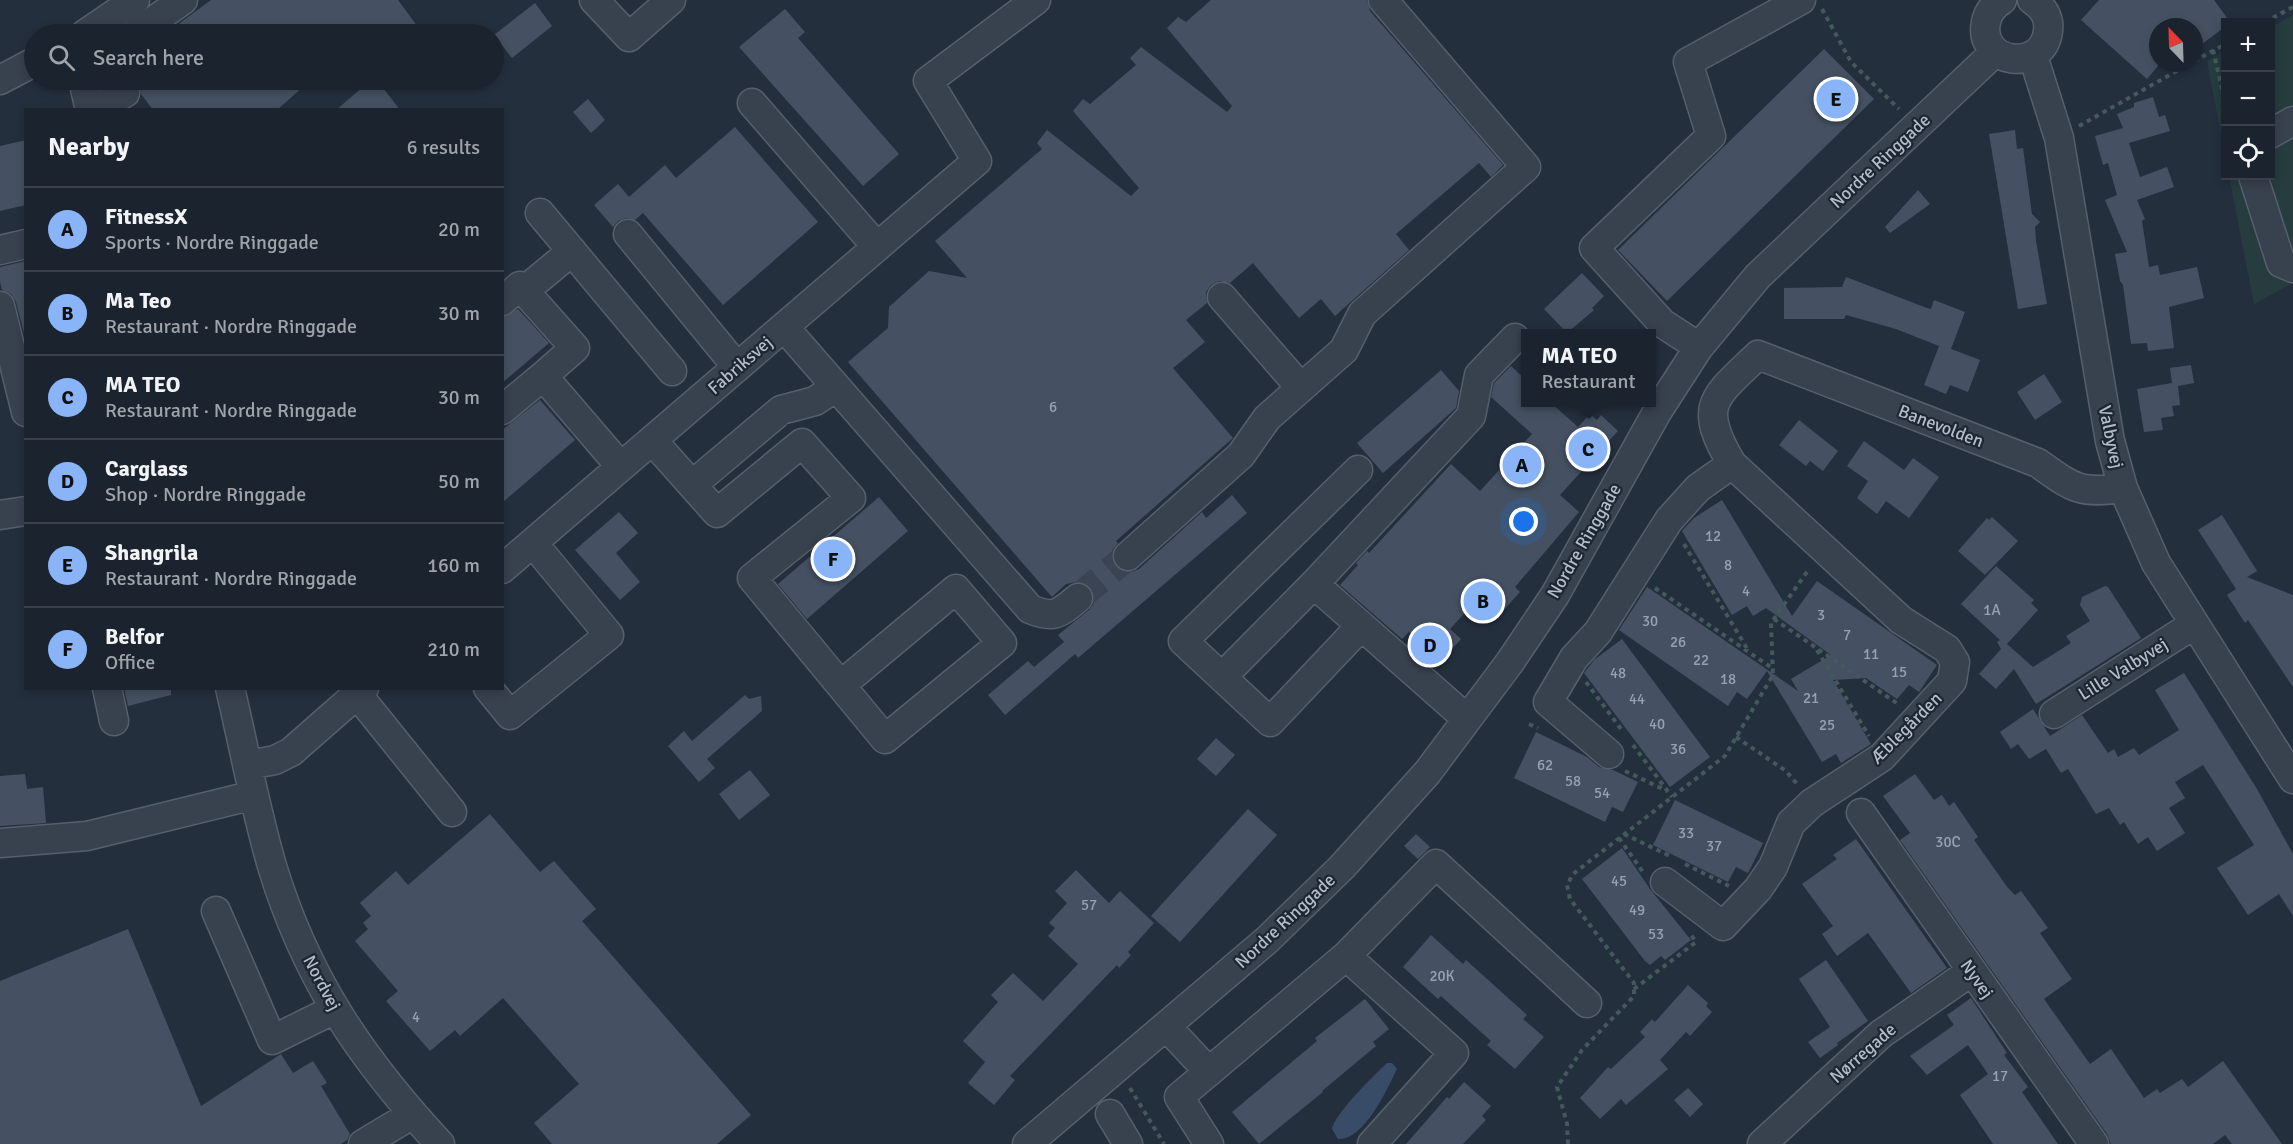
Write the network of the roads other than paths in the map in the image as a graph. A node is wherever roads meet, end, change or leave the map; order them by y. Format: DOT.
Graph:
graph roads {
  1 [pos="135,0"];
  2 [pos="183,0"];
  3 [pos="594,0"];
  4 [pos="671,0"];
  5 [pos="1035,0"];
  6 [pos="1383,0"];
  7 [pos="1801,0"];
  8 [pos="2000,1"];
  9 [pos="2040,2"];
  10 [pos="100,24"];
  11 [pos="149,24"];
  12 [pos="1995,52"];
  13 [pos="2033,56"];
  14 [pos="24,67"];
  15 [pos="0,80"];
  16 [pos="86,90"];
  17 [pos="125,90"];
  18 [pos="752,103"];
  19 [pos="91,108"];
  20 [pos="96,108"];
  21 [pos="2293,121"];
  22 [pos="2275,132"];
  23 [pos="2254,180"];
  24 [pos="540,213"];
  25 [pos="628,234"];
  26 [pos="24,244"];
  27 [pos="877,247"];
  28 [pos="0,250"];
  29 [pos="572,251"];
  30 [pos="2293,268"];
  31 [pos="513,296"];
  32 [pos="1222,297"];
  33 [pos="0,306"];
  34 [pos="784,327"];
  35 [pos="1515,338"];
  36 [pos="1699,347"];
  37 [pos="1758,355"];
  38 [pos="737,367"];
  39 [pos="672,371"];
  40 [pos="543,376"];
  41 [pos="836,387"];
  42 [pos="1301,388"];
  43 [pos="24,404"];
  44 [pos="504,408"];
  45 [pos="652,440"];
  46 [pos="1732,464"];
  47 [pos="621,467"];
  48 [pos="1358,470"];
  49 [pos="692,485"];
  50 [pos="2122,488"];
  51 [pos="24,511"];
  52 [pos="0,515"];
  53 [pos="513,556"];
  54 [pos="1128,556"];
  55 [pos="1314,584"];
  56 [pos="1078,598"];
  57 [pos="2193,625"];
  58 [pos="1361,626"];
  59 [pos="1222,677"];
  60 [pos="841,686"];
  61 [pos="107,690"];
  62 [pos="230,690"];
  63 [pos="490,690"];
  64 [pos="361,691"];
  65 [pos="2054,714"];
  66 [pos="1467,719"];
  67 [pos="114,721"];
  68 [pos="1609,754"];
  69 [pos="249,765"];
  70 [pos="2293,779"];
  71 [pos="254,795"];
  72 [pos="452,812"];
  73 [pos="1861,813"];
  74 [pos="0,843"];
  75 [pos="1656,879"];
  76 [pos="216,911"];
  77 [pos="1346,956"];
  78 [pos="1972,971"];
  79 [pos="1587,1003"];
  80 [pos="335,1009"];
  81 [pos="1167,1027"];
  82 [pos="1209,1072"];
  83 [pos="413,1114"];
  84 [pos="1110,1114"];
  85 [pos="363,1144"];
  86 [pos="440,1144"];
  87 [pos="1027,1144"];
  88 [pos="1128,1144"];
  89 [pos="1209,1144"];
  90 [pos="1372,1144"];
  91 [pos="1762,1144"];
  92 [pos="2094,1144"];
  1 -- 10 [label="street"];
  2 -- 11 [label="street"];
  3 -- 4 [label="street"];
  5 -- 27 [label="street, Fabriksvej"];
  6 -- 42 [label="street"];
  7 -- 36 [label="street"];
  8 -- 12 [label="street"];
  9 -- 13 [label="street"];
  12 -- 13 [label="street"];
  12 -- 36 [label="street, Nordre Ringgade"];
  13 -- 50 [label="street, Valbyvej"];
  14 -- 15 [label="street"];
  16 -- 19 [label="street"];
  17 -- 20 [label="street"];
  18 -- 27 [label="street"];
  21 -- 22 [label="street"];
  23 -- 30 [label="street"];
  24 -- 29 [label="street"];
  25 -- 38 [label="street"];
  26 -- 28 [label="street"];
  27 -- 34 [label="street, Fabriksvej"];
  29 -- 31 [label="street"];
  29 -- 39 [label="street"];
  31 -- 40 [label="street"];
  32 -- 42 [label="street"];
  33 -- 43 [label="street"];
  34 -- 38 [label="street, Fabriksvej"];
  34 -- 41 [label="street"];
  35 -- 55 [label="street"];
  36 -- 66 [label="street, Nordre Ringgade"];
  37 -- 46 [label="street, Æblegården"];
  37 -- 50 [label="street, Banevolden"];
  38 -- 45 [label="street, Fabriksvej"];
  40 -- 44 [label="street"];
  40 -- 47 [label="street"];
  41 -- 49 [label="street"];
  41 -- 56 [label="street"];
  42 -- 54 [label="street"];
  45 -- 47 [label="street, Fabriksvej"];
  45 -- 49 [label="street"];
  46 -- 68 [label="street"];
  46 -- 75 [label="street, Æblegården"];
  47 -- 53 [label="street, Fabriksvej"];
  48 -- 59 [label="street"];
  49 -- 60 [label="street"];
  50 -- 57 [label="street, Valbyvej"];
  51 -- 52 [label="street"];
  53 -- 63 [label="street"];
  55 -- 58 [label="street"];
  55 -- 59 [label="street"];
  57 -- 65 [label="street, Lille Valbyvej"];
  57 -- 70 [label="street, Valbyvej"];
  58 -- 59 [label="street"];
  58 -- 66 [label="street"];
  60 -- 60 [label="street"];
  61 -- 67 [label="street"];
  62 -- 69 [label="street, Nordvej"];
  64 -- 69 [label="street"];
  64 -- 72 [label="street"];
  66 -- 81 [label="street, Nordre Ringgade"];
  69 -- 71 [label="street, Nordvej"];
  71 -- 74 [label="street"];
  71 -- 80 [label="street, Nordvej"];
  73 -- 78 [label="street, Nyvej"];
  76 -- 80 [label="street"];
  77 -- 79 [label="street"];
  77 -- 82 [label="street"];
  77 -- 90 [label="street"];
  78 -- 91 [label="street, Nørregade"];
  78 -- 92 [label="street, Nyvej"];
  80 -- 83 [label="street, Nordvej"];
  81 -- 82 [label="street"];
  81 -- 87 [label="street, Nordre Ringgade"];
  82 -- 89 [label="street"];
  83 -- 85 [label="street"];
  83 -- 86 [label="street, Nordvej"];
  84 -- 88 [label="street"];
}
